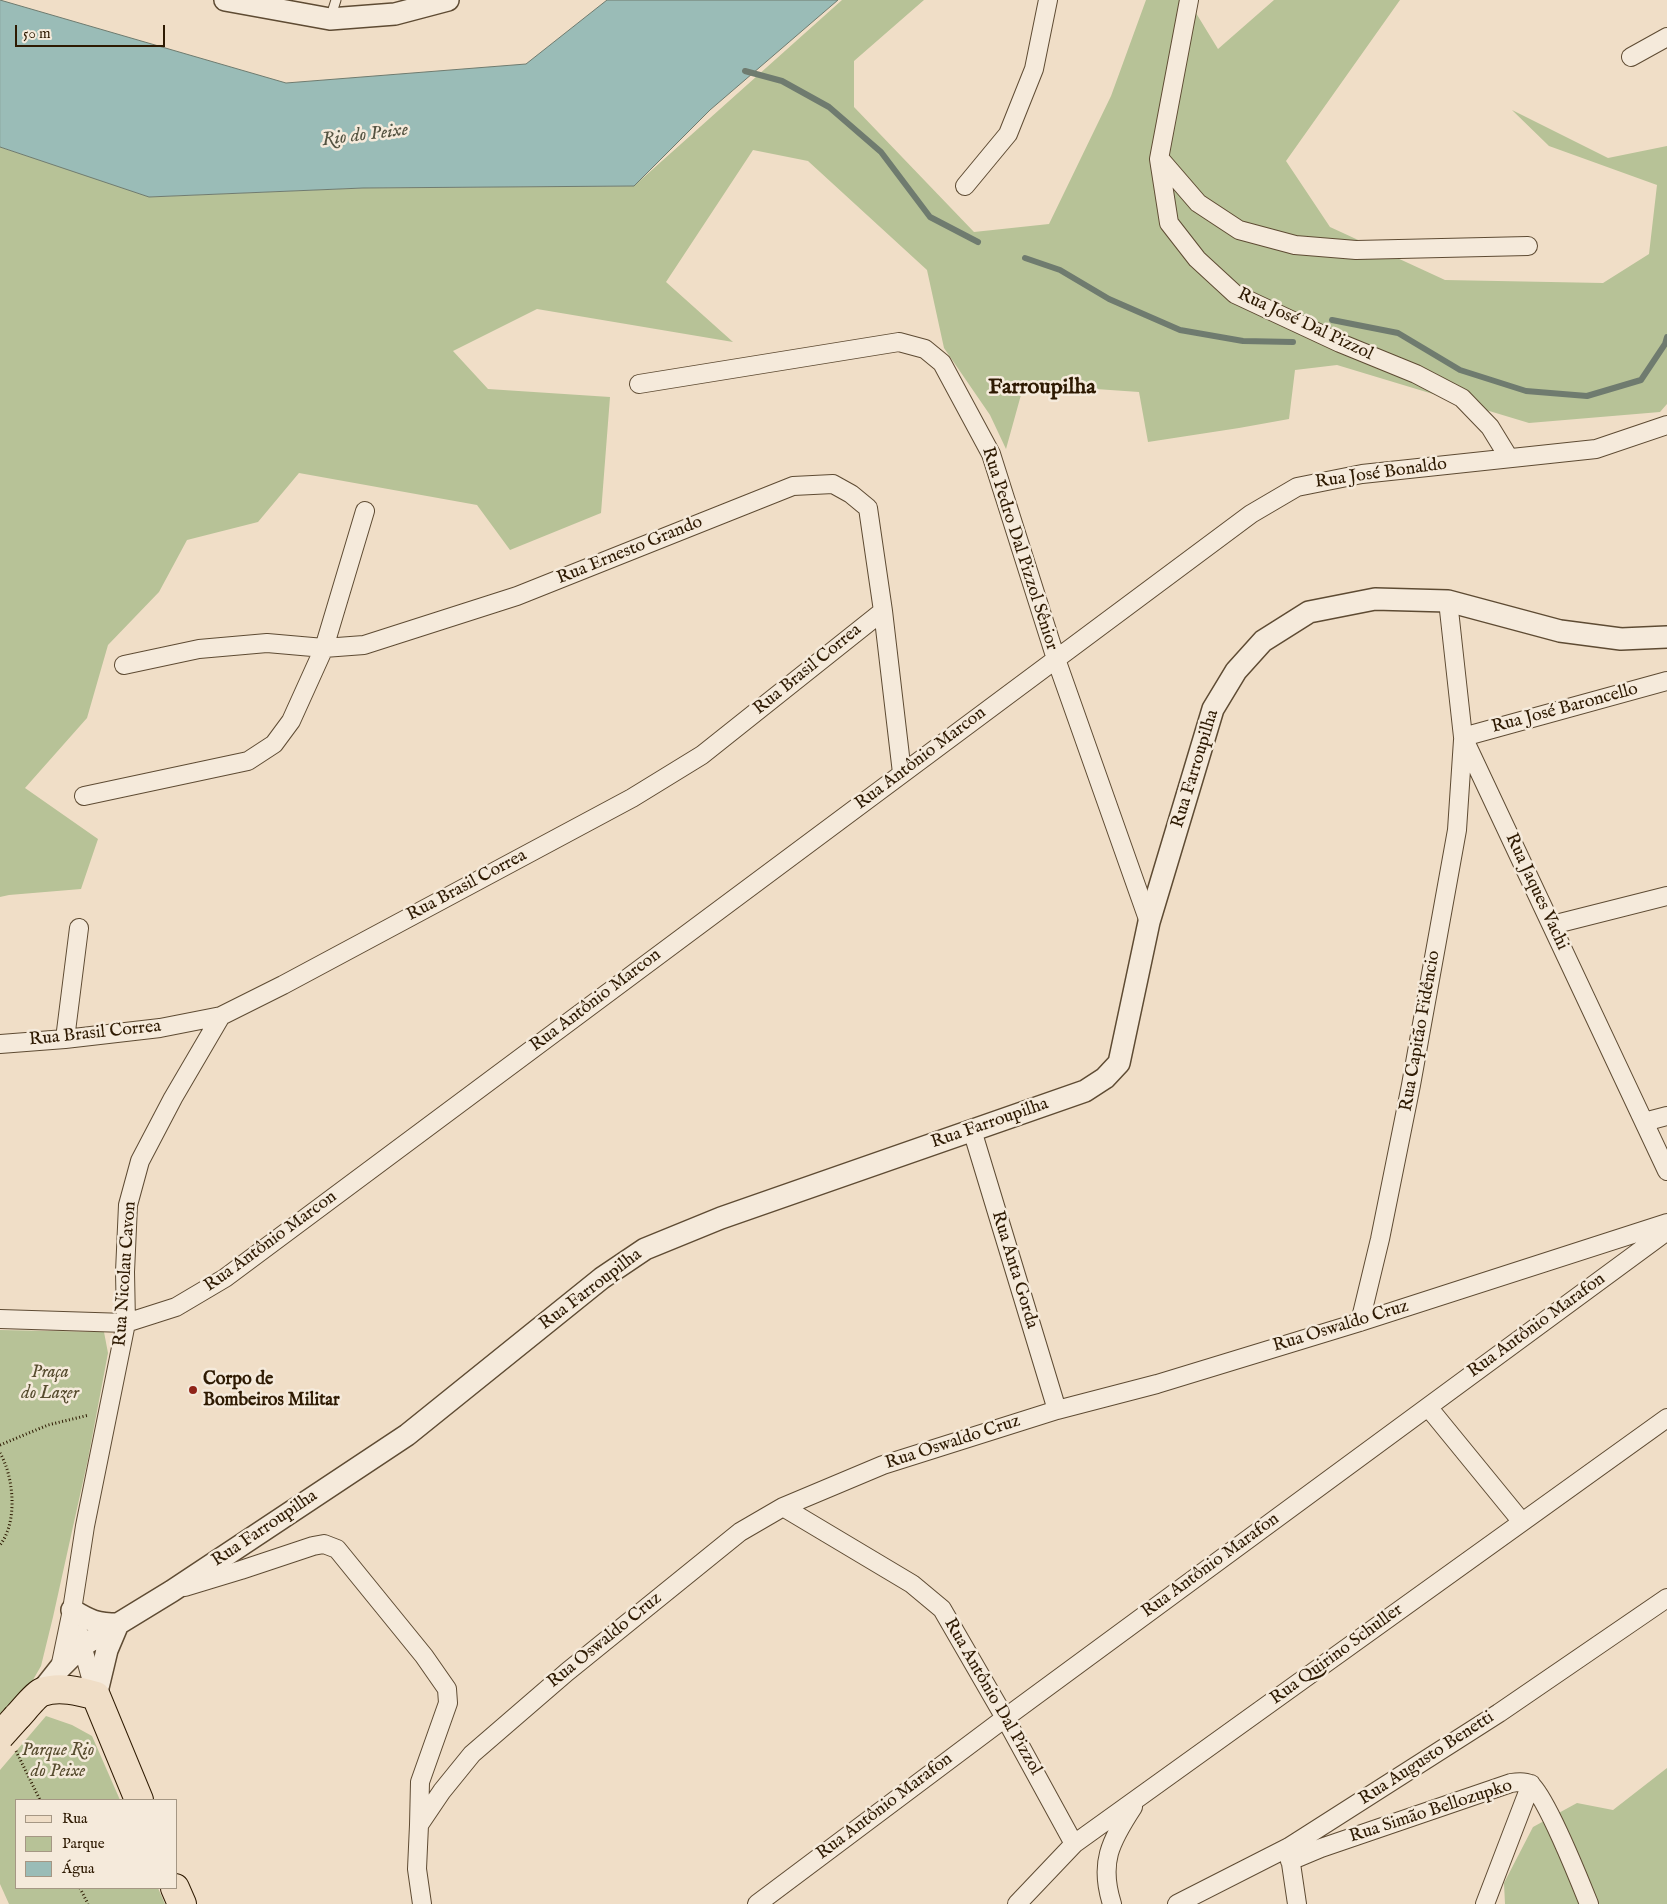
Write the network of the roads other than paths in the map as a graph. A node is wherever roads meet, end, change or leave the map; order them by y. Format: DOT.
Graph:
graph roads {
  1 [pos="225,0"];
  2 [pos="448,0"];
  3 [pos="1048,0"];
  4 [pos="1189,0"];
  5 [pos="333,9"];
  6 [pos="1667,37"];
  7 [pos="1631,57"];
  8 [pos="1159,159"];
  9 [pos="966,186"];
  10 [pos="1528,246"];
  11 [pos="639,384"];
  12 [pos="1667,425"];
  13 [pos="1508,458"];
  14 [pos="365,511"];
  15 [pos="1448,601"];
  16 [pos="883,610"];
  17 [pos="1667,636"];
  18 [pos="324,648"];
  19 [pos="1056,659"];
  20 [pos="124,665"];
  21 [pos="1667,681"];
  22 [pos="1463,737"];
  23 [pos="902,773"];
  24 [pos="84,796"];
  25 [pos="1667,896"];
  26 [pos="1149,922"];
  27 [pos="1552,926"];
  28 [pos="79,928"];
  29 [pos="221,1016"];
  30 [pos="65,1040"];
  31 [pos="0,1044"];
  32 [pos="1667,1116"];
  33 [pos="1644,1122"];
  34 [pos="972,1130"];
  35 [pos="1667,1171"];
  36 [pos="1667,1223"];
  37 [pos="1667,1231"];
  38 [pos="0,1319"];
  39 [pos="1360,1322"];
  40 [pos="126,1324"];
  41 [pos="1428,1407"];
  42 [pos="1056,1410"];
  43 [pos="1667,1418"];
  44 [pos="783,1507"];
  45 [pos="1522,1522"];
  46 [pos="172,1591"];
  47 [pos="1667,1598"];
  48 [pos="72,1610"];
  49 [pos="118,1624"];
  50 [pos="82,1646"];
  51 [pos="60,1668"];
  52 [pos="40,1692"];
  53 [pos="96,1696"];
  54 [pos="1005,1718"];
  55 [pos="10,1733"];
  56 [pos="1531,1784"];
  57 [pos="139,1799"];
  58 [pos="1137,1800"];
  59 [pos="419,1825"];
  60 [pos="1074,1844"];
  61 [pos="1289,1854"];
  62 [pos="175,1889"];
  63 [pos="182,1904"];
  64 [pos="422,1904"];
  65 [pos="757,1904"];
  66 [pos="1017,1904"];
  67 [pos="1112,1904"];
  68 [pos="1177,1904"];
  69 [pos="1297,1904"];
  70 [pos="1485,1904"];
  71 [pos="1589,1904"];
  1 -- 5 [label="street"];
  2 -- 5 [label="street"];
  3 -- 9 [label="street"];
  4 -- 8 [label="street, Rua José Dal Pizzol"];
  6 -- 7 [label="street"];
  8 -- 10 [label="street"];
  8 -- 13 [label="street, Rua José Dal Pizzol"];
  11 -- 19 [label="street, Rua Pedro Dal Pizzol Sênior"];
  12 -- 13 [label="street, Rua José Bonaldo"];
  13 -- 19 [label="street, Rua José Bonaldo"];
  14 -- 18 [label="street"];
  15 -- 17 [label="street, Rua Farroupilha"];
  15 -- 22 [label="street, Rua Jaques Vachi"];
  15 -- 26 [label="street, Rua Farroupilha"];
  16 -- 18 [label="street, Rua Ernesto Grando"];
  16 -- 23 [label="street, Rua Ernesto Grando"];
  16 -- 29 [label="street, Rua Brasil Correa"];
  18 -- 20 [label="street, Rua Ernesto Grando"];
  18 -- 24 [label="street"];
  19 -- 23 [label="street, Rua Antônio Marcon"];
  19 -- 26 [label="street, Rua Pedro Dal Pizzol Sênior"];
  21 -- 22 [label="street, Rua José Baroncello"];
  22 -- 27 [label="street, Rua Jaques Vachi"];
  22 -- 39 [label="street, Rua Capitão Fidêncio"];
  23 -- 40 [label="street, Rua Antônio Marcon"];
  25 -- 27 [label="street"];
  26 -- 34 [label="street, Rua Farroupilha"];
  27 -- 33 [label="street, Rua Jaques Vachi"];
  28 -- 30 [label="street"];
  29 -- 30 [label="street, Rua Brasil Correa"];
  29 -- 40 [label="street, Rua Nicolau Cavon"];
  30 -- 31 [label="street, Rua Brasil Correa"];
  32 -- 33 [label="street"];
  33 -- 35 [label="street, Rua Jaques Vachi"];
  34 -- 42 [label="street, Rua Anta Gorda"];
  34 -- 46 [label="street, Rua Farroupilha"];
  36 -- 39 [label="street, Rua Oswaldo Cruz"];
  37 -- 41 [label="street, Rua Antônio Marafon"];
  38 -- 40 [label="street"];
  39 -- 42 [label="street, Rua Oswaldo Cruz"];
  40 -- 48 [label="street, Rua Nicolau Cavon"];
  41 -- 45 [label="street"];
  41 -- 54 [label="street, Rua Antônio Marafon"];
  42 -- 44 [label="street, Rua Oswaldo Cruz"];
  43 -- 45 [label="street, Rua Quirino Schuller"];
  44 -- 54 [label="street, Rua Antônio Dal Pizzol"];
  44 -- 59 [label="street, Rua Oswaldo Cruz"];
  45 -- 58 [label="street, Rua Quirino Schuller"];
  46 -- 49 [label="street, Rua Farroupilha"];
  46 -- 59 [label="street"];
  47 -- 61 [label="street, Rua Augusto Benetti"];
  48 -- 49 [label="street"];
  48 -- 50 [label="street, Rua Nicolau Cavon"];
  48 -- 51 [label="street, Rua Nicolau Cavon"];
  49 -- 50 [label="street, Rua Farroupilha"];
  49 -- 53 [label="street"];
  50 -- 51 [label="street, Rua Farroupilha"];
  50 -- 53 [label="street, Rua Nicolau Cavon"];
  51 -- 52 [label="street, Rua Farroupilha"];
  52 -- 53 [label="main road"];
  52 -- 55 [label="main road, Rua Farroupilha"];
  53 -- 57 [label="main road, Rua Nicolau Cavon"];
  54 -- 60 [label="street, Rua Antônio Dal Pizzol"];
  54 -- 65 [label="street, Rua Antônio Marafon"];
  56 -- 61 [label="street, Rua Simão Bellozupko"];
  56 -- 70 [label="street"];
  56 -- 71 [label="street, Rua Simão Bellozupko"];
  58 -- 60 [label="street, Rua Quirino Schuller"];
  58 -- 67 [label="street"];
  59 -- 64 [label="street"];
  60 -- 66 [label="street, Rua Quirino Schuller"];
  61 -- 68 [label="street, Rua Augusto Benetti"];
  61 -- 69 [label="street"];
  62 -- 63 [label="main road"];
}
